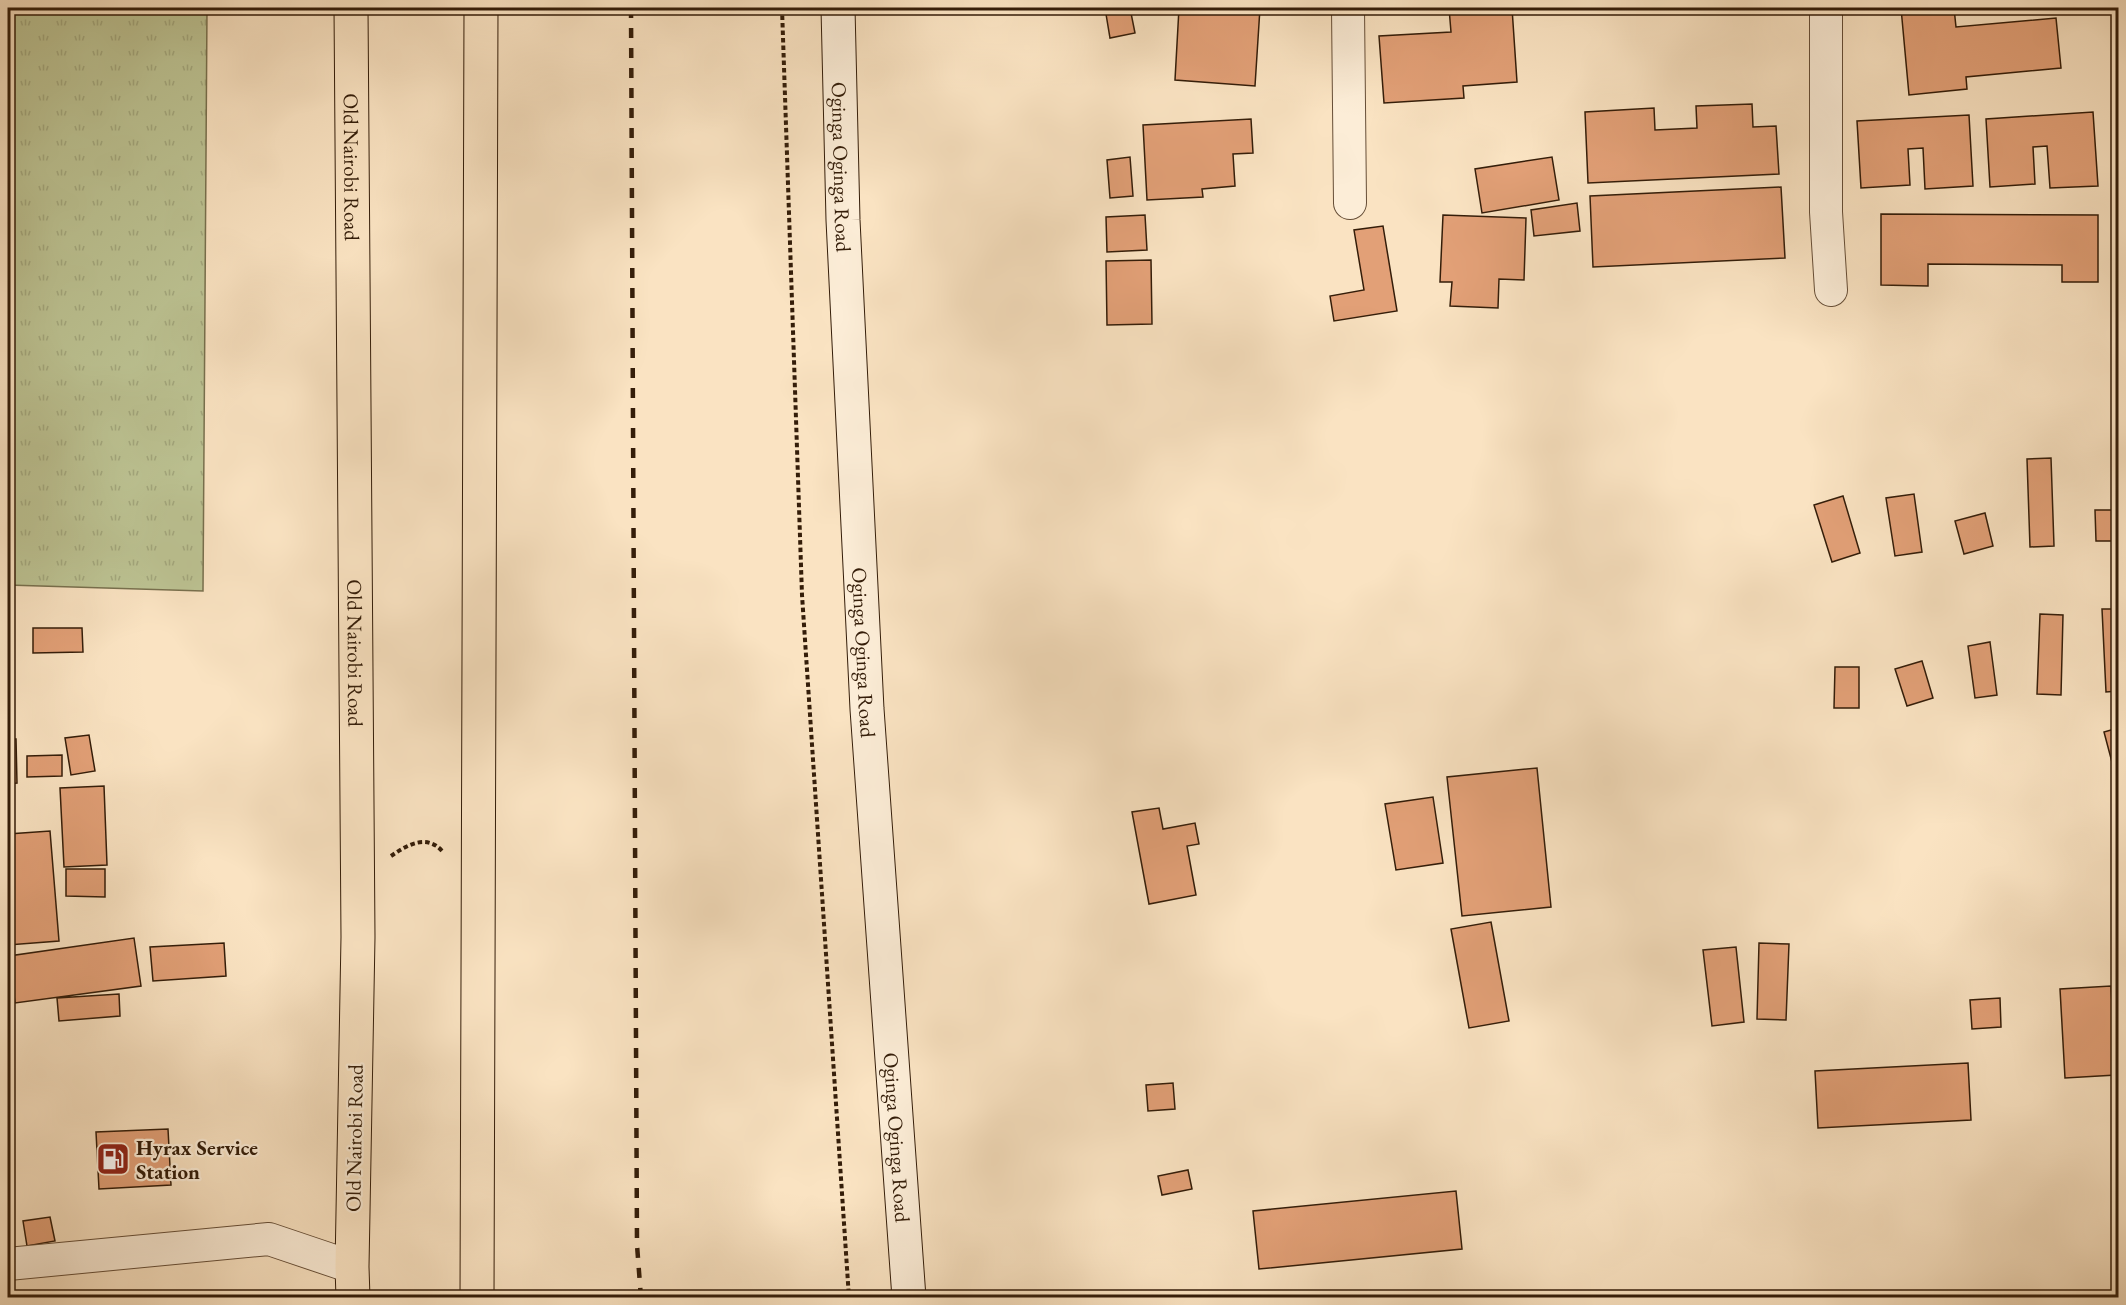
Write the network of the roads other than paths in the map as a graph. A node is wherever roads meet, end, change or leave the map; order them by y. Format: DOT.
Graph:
graph roads {
  1 [pos="351,8"];
  2 [pos="481,8"];
  3 [pos="838,8"];
  4 [pos="1348,8"];
  5 [pos="1826,8"];
  6 [pos="1350,203"];
  7 [pos="1831,290"];
  8 [pos="8,1264"];
  9 [pos="353,1282"];
  10 [pos="477,1298"];
  11 [pos="909,1298"];
  1 -- 9 [label="highway, Old Nairobi Road"];
  2 -- 10 [label="highway"];
  3 -- 11 [label="street, Oginga Oginga Road"];
  4 -- 6 [label="street"];
  5 -- 7 [label="street"];
  8 -- 9 [label="street"];
}
